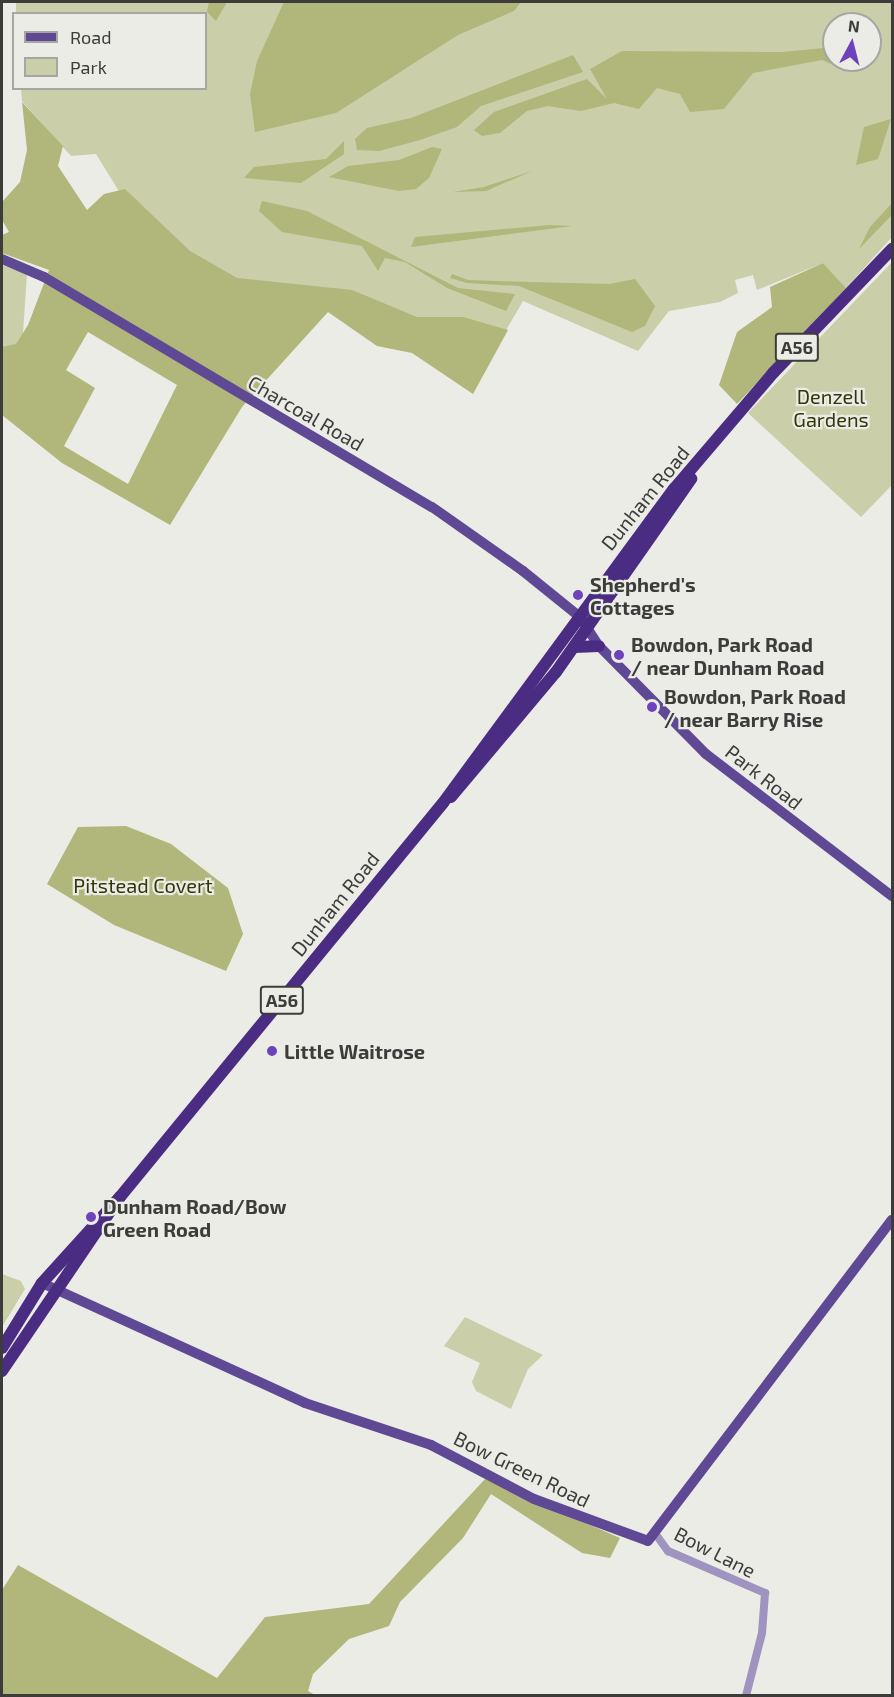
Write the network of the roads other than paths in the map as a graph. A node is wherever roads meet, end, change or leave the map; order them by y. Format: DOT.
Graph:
graph roads {
  1 [pos="892,249"];
  2 [pos="2,259"];
  3 [pos="709,451"];
  4 [pos="607,599"];
  5 [pos="580,617"];
  6 [pos="586,631"];
  7 [pos="598,646"];
  8 [pos="574,647"];
  9 [pos="556,652"];
  10 [pos="443,803"];
  11 [pos="892,896"];
  12 [pos="120,1197"];
  13 [pos="892,1220"];
  14 [pos="42,1283"];
  15 [pos="53,1290"];
  16 [pos="2,1348"];
  17 [pos="2,1371"];
  18 [pos="657,1536"];
  19 [pos="746,1695"];
  1 -- 3 [label="highway, Dunham Road / A56"];
  2 -- 5 [label="main road, Charcoal Road"];
  3 -- 4 [label="highway, Dunham Road / A56"];
  3 -- 5 [label="highway, Dunham Road / A56"];
  4 -- 5 [label="highway"];
  4 -- 6 [label="highway, Dunham Road / A56"];
  5 -- 6 [label="main road, Park Road"];
  5 -- 9 [label="highway, Dunham Road / A56"];
  6 -- 7 [label="main road, Park Road"];
  6 -- 8 [label="highway, Dunham Road / A56"];
  6 -- 9 [label="highway"];
  7 -- 8 [label="highway"];
  7 -- 11 [label="main road, Park Road"];
  8 -- 10 [label="highway, Dunham Road / A56"];
  9 -- 10 [label="highway, Dunham Road / A56"];
  10 -- 12 [label="highway, Dunham Road / A56"];
  12 -- 14 [label="highway, Dunham Road / A56"];
  12 -- 15 [label="highway, Dunham Road / A56"];
  13 -- 18 [label="main road"];
  14 -- 15 [label="main road, Bow Green Road"];
  14 -- 16 [label="highway, Dunham Road / A56"];
  15 -- 17 [label="highway, Dunham Road / A56"];
  15 -- 18 [label="main road, Bow Green Road"];
  18 -- 19 [label="street, Bow Lane"];
}
